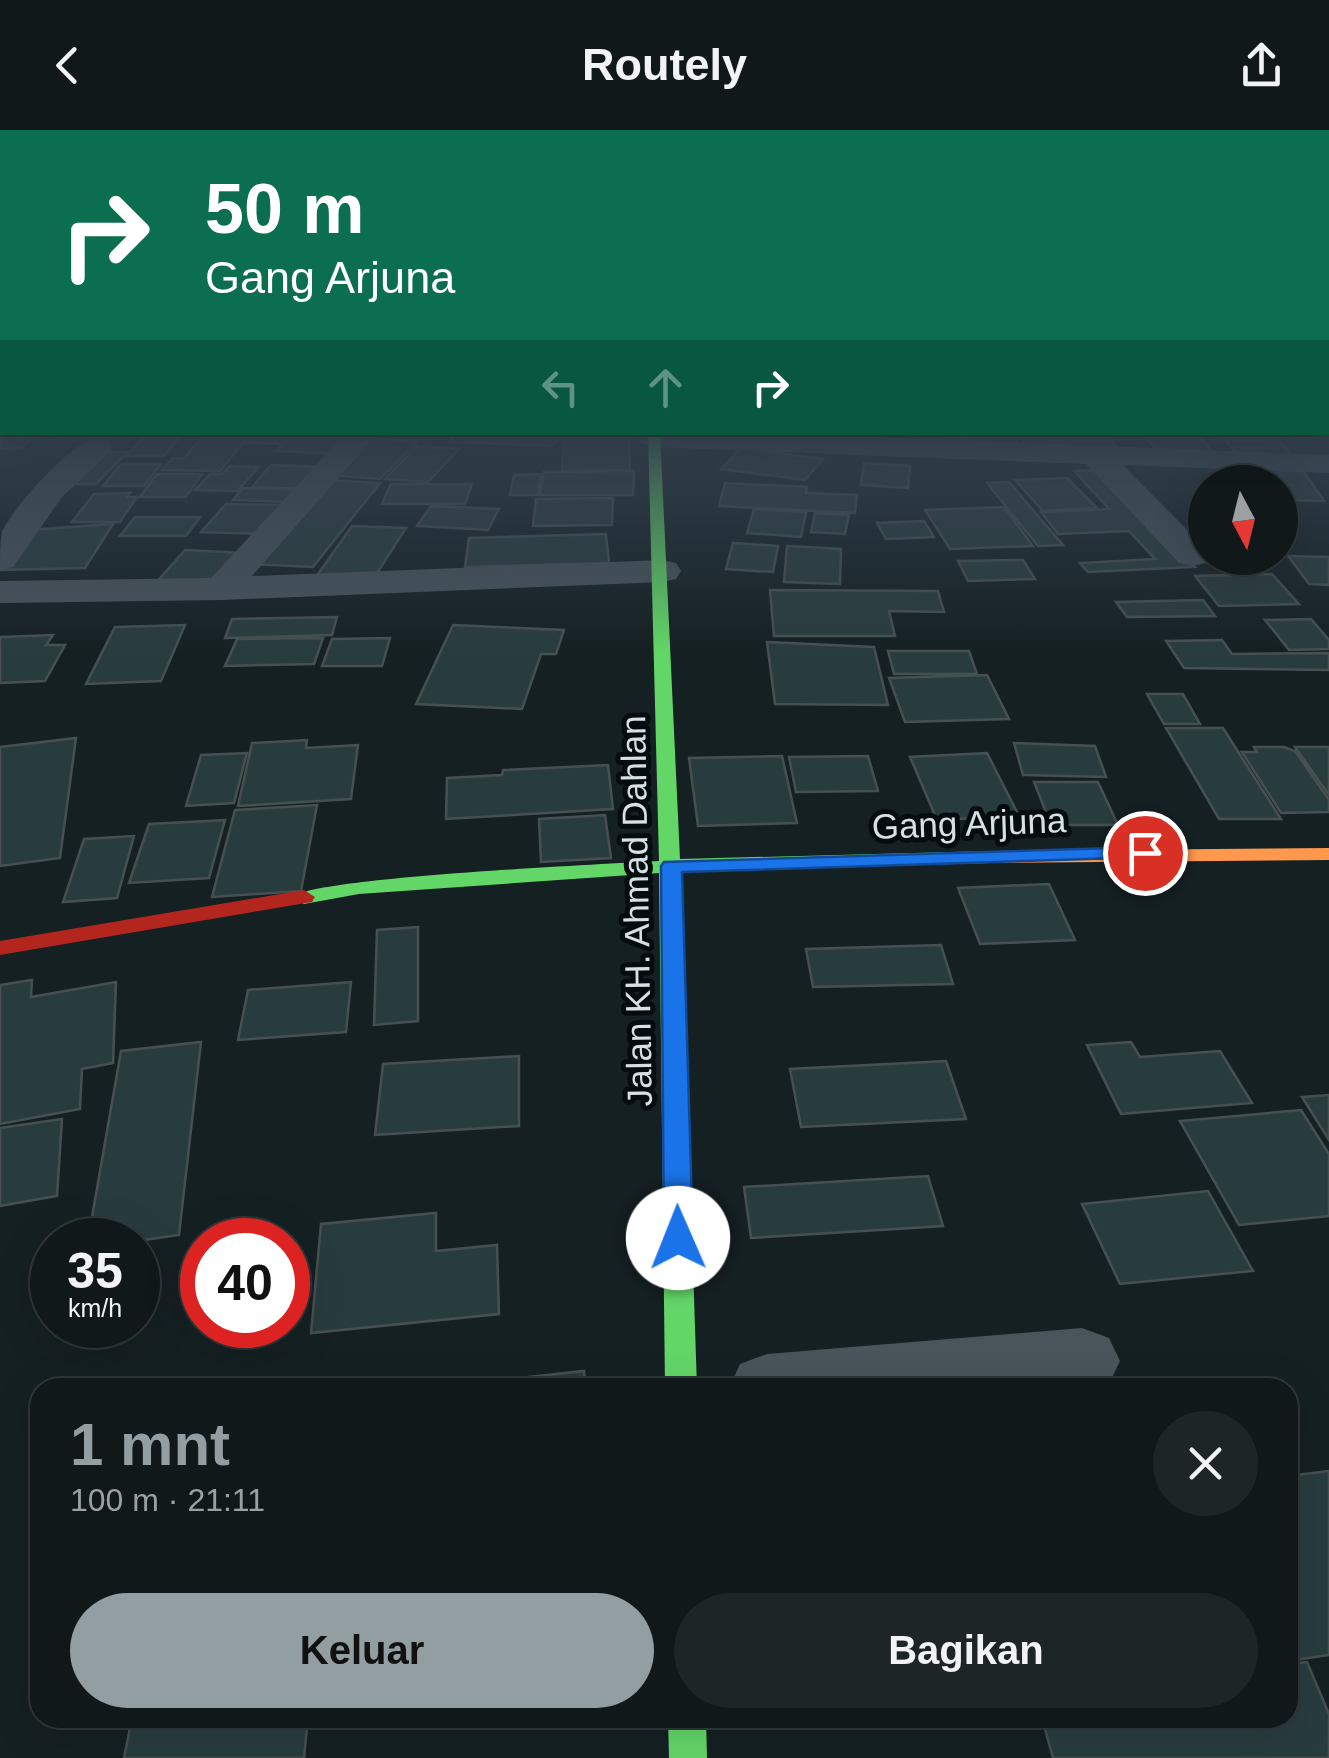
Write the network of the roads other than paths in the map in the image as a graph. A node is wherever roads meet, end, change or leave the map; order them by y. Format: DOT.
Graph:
graph roads {
  1 [pos="42,501"];
  2 [pos="301,501"];
  3 [pos="658,501"];
  4 [pos="1141,501"];
  5 [pos="1188,550"];
  6 [pos="0,559"];
  7 [pos="663,570"];
  8 [pos="221,589"];
  9 [pos="0,592"];
  10 [pos="1329,854"];
  11 [pos="672,866"];
  12 [pos="0,948"];
  13 [pos="1082,1361"];
  14 [pos="681,1378"];
  15 [pos="884,1378"];
  16 [pos="688,1728"];
  17 [pos="688,1758"];
  1 -- 6 [label="street"];
  2 -- 8 [label="street"];
  3 -- 7 [label="street, Jalan KH. Ahmad Dahlan"];
  4 -- 5 [label="street"];
  7 -- 8 [label="street"];
  7 -- 11 [label="street, Jalan KH. Ahmad Dahlan"];
  8 -- 9 [label="street"];
  10 -- 11 [label="street, Gang Arjuna"];
  11 -- 12 [label="street, Gang Arjuna"];
  11 -- 14 [label="street, Jalan KH. Ahmad Dahlan"];
  13 -- 15 [label="street"];
  16 -- 17 [label="street"];
}
